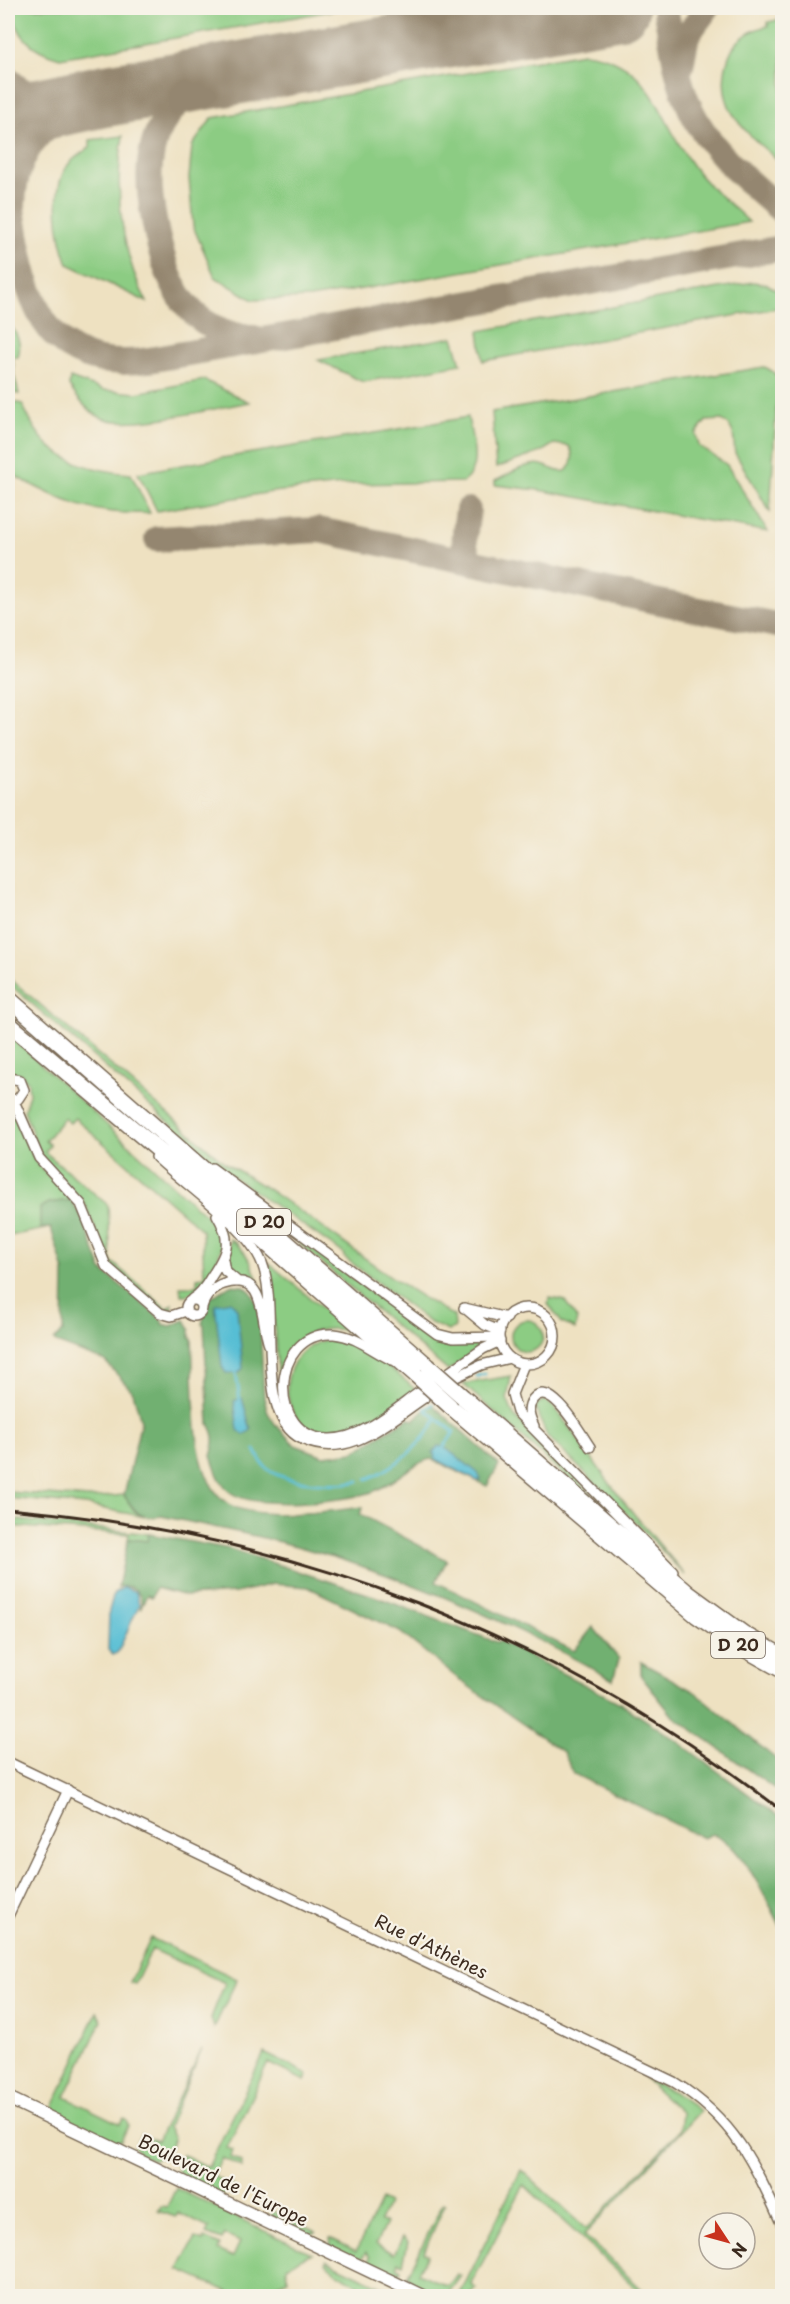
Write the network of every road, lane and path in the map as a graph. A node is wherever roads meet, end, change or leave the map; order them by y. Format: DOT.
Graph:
graph roads {
  1 [pos="8,997"];
  2 [pos="8,1022"];
  3 [pos="8,1078"];
  4 [pos="100,1078"];
  5 [pos="84,1086"];
  6 [pos="11,1100"];
  7 [pos="211,1206"];
  8 [pos="223,1260"];
  9 [pos="238,1282"];
  10 [pos="192,1299"];
  11 [pos="202,1307"];
  12 [pos="186,1311"];
  13 [pos="507,1317"];
  14 [pos="500,1336"];
  15 [pos="272,1352"];
  16 [pos="510,1358"];
  17 [pos="524,1364"];
  18 [pos="418,1370"];
  19 [pos="456,1402"];
  20 [pos="534,1429"];
  21 [pos="590,1447"];
  22 [pos="720,1617"];
  23 [pos="783,1656"];
  24 [pos="783,1670"];
  25 [pos="8,1762"];
  26 [pos="68,1790"];
  27 [pos="8,1916"];
  28 [pos="8,2098"];
  29 [pos="783,2225"];
  30 [pos="422,2296"];
  1 -- 4 [label="highway, D 20"];
  2 -- 5 [label="highway, D 20"];
  3 -- 6 [label="street"];
  4 -- 14 [label="street"];
  4 -- 18 [label="highway, D 20"];
  5 -- 7 [label="street"];
  5 -- 18 [label="highway, D 20"];
  6 -- 12 [label="street"];
  7 -- 8 [label="street"];
  7 -- 15 [label="street"];
  8 -- 9 [label="street"];
  8 -- 10 [label="street"];
  9 -- 11 [label="street"];
  9 -- 15 [label="street"];
  10 -- 11 [label="street"];
  10 -- 12 [label="street"];
  11 -- 12 [label="street"];
  13 -- 14 [label="street"];
  13 -- 14 [label="street"];
  13 -- 17 [label="street"];
  14 -- 16 [label="street"];
  14 -- 16 [label="street"];
  15 -- 18 [label="street"];
  16 -- 17 [label="street"];
  17 -- 20 [label="street"];
  18 -- 19 [label="highway, D 20, bridge"];
  19 -- 22 [label="highway, D 20"];
  19 -- 24 [label="highway, D 20"];
  20 -- 21 [label="street"];
  20 -- 22 [label="street"];
  22 -- 23 [label="highway, D 20"];
  25 -- 26 [label="street, Rue d'Athènes"];
  26 -- 27 [label="street"];
  26 -- 29 [label="street, Rue d'Athènes"];
  28 -- 30 [label="street, Boulevard de l'Europe"];
}
